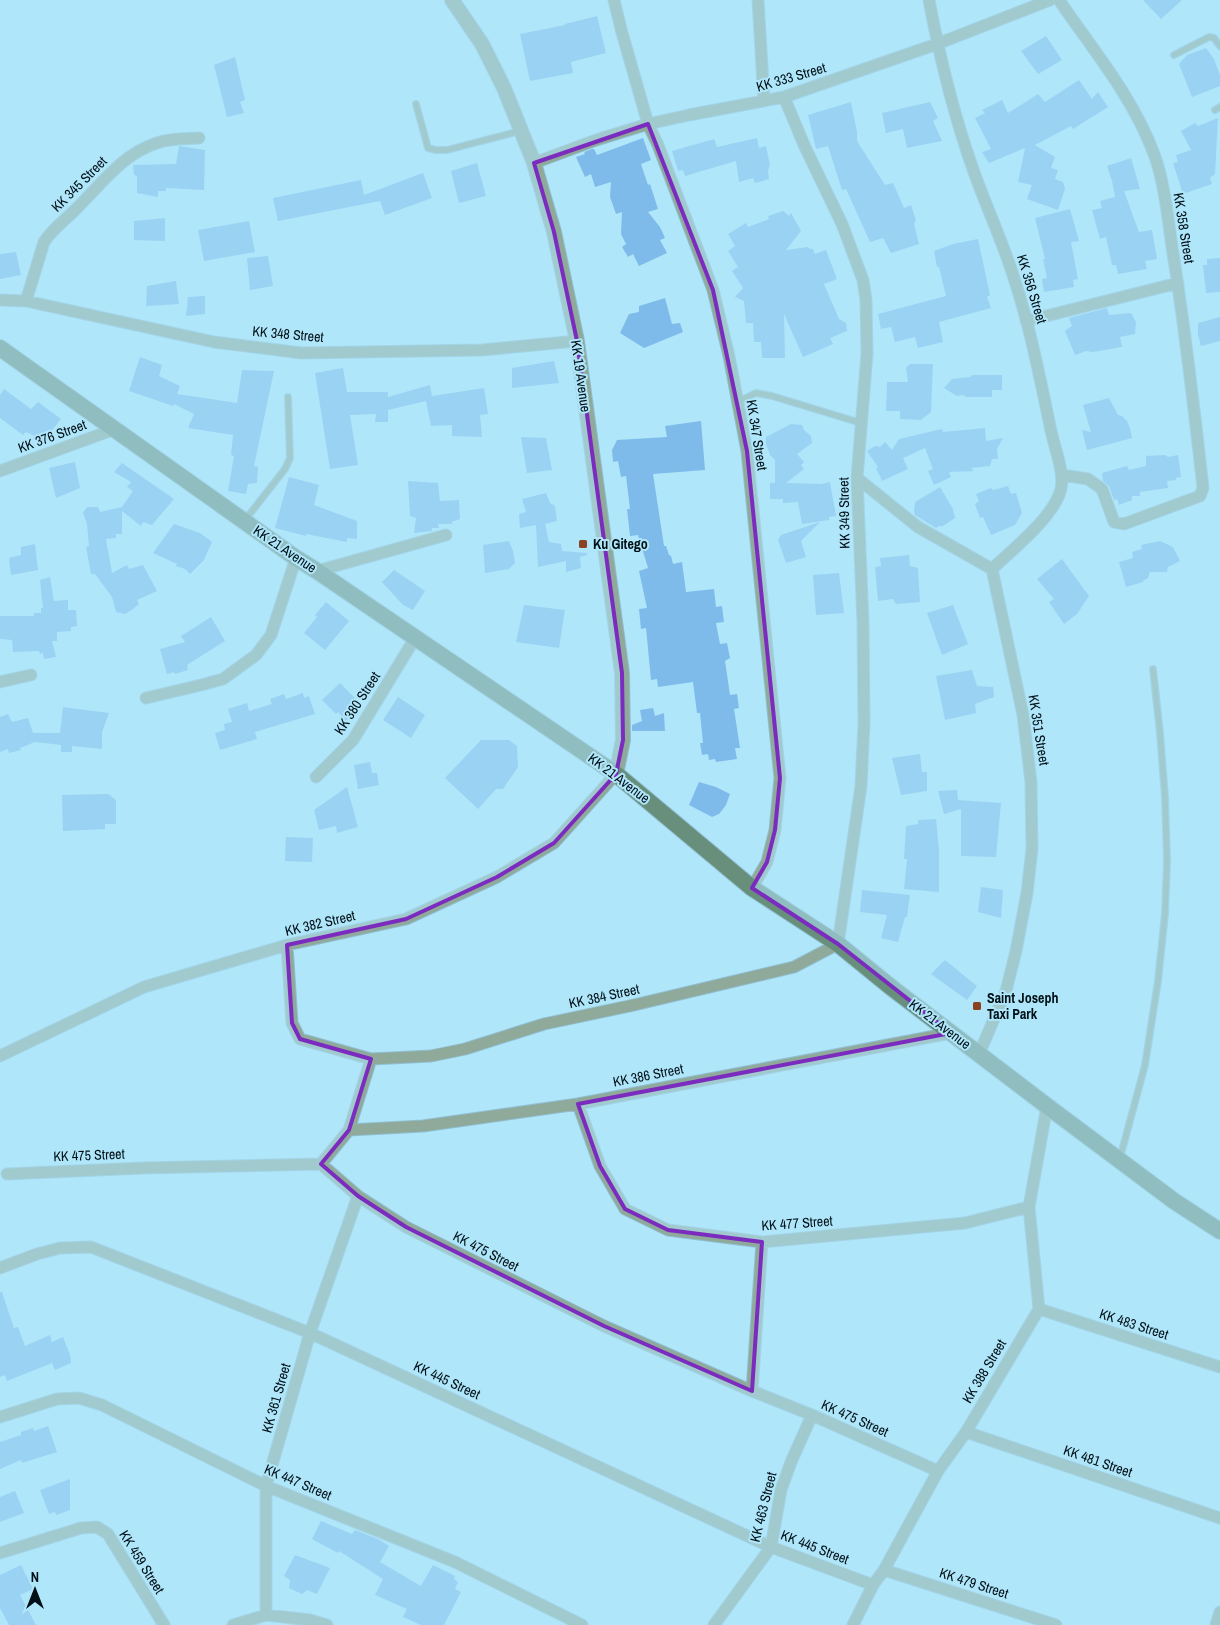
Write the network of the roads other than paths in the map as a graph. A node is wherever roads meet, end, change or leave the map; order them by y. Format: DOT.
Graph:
graph roads {
  1 [pos="452,0"];
  2 [pos="614,0"];
  3 [pos="758,0"];
  4 [pos="930,0"];
  5 [pos="1059,0"];
  6 [pos="1047,1"];
  7 [pos="937,44"];
  8 [pos="1220,46"];
  9 [pos="1174,54"];
  10 [pos="784,97"];
  11 [pos="764,101"];
  12 [pos="416,104"];
  13 [pos="648,124"];
  14 [pos="521,131"];
  15 [pos="199,138"];
  16 [pos="534,163"];
  17 [pos="1178,283"];
  18 [pos="0,300"];
  19 [pos="26,301"];
  20 [pos="1026,320"];
  21 [pos="577,341"];
  22 [pos="0,348"];
  23 [pos="288,397"];
  24 [pos="737,402"];
  25 [pos="862,423"];
  26 [pos="115,429"];
  27 [pos="0,471"];
  28 [pos="1062,475"];
  29 [pos="857,478"];
  30 [pos="244,522"];
  31 [pos="446,536"];
  32 [pos="296,558"];
  33 [pos="992,569"];
  34 [pos="317,571"];
  35 [pos="415,638"];
  36 [pos="1153,670"];
  37 [pos="31,675"];
  38 [pos="0,682"];
  39 [pos="146,698"];
  40 [pos="616,774"];
  41 [pos="316,777"];
  42 [pos="752,888"];
  43 [pos="838,944"];
  44 [pos="287,946"];
  45 [pos="951,1033"];
  46 [pos="979,1054"];
  47 [pos="0,1056"];
  48 [pos="371,1059"];
  49 [pos="578,1104"];
  50 [pos="1047,1106"];
  51 [pos="349,1130"];
  52 [pos="1120,1160"];
  53 [pos="321,1164"];
  54 [pos="7,1174"];
  55 [pos="358,1196"];
  56 [pos="1029,1208"];
  57 [pos="1220,1232"];
  58 [pos="762,1242"];
  59 [pos="0,1268"];
  60 [pos="1038,1309"];
  61 [pos="310,1333"];
  62 [pos="1220,1367"];
  63 [pos="752,1391"];
  64 [pos="812,1415"];
  65 [pos="0,1417"];
  66 [pos="966,1432"];
  67 [pos="938,1471"];
  68 [pos="266,1486"];
  69 [pos="1220,1518"];
  70 [pos="771,1547"];
  71 [pos="0,1553"];
  72 [pos="884,1570"];
  73 [pos="873,1585"];
  74 [pos="1220,1612"];
  75 [pos="266,1615"];
  76 [pos="164,1625"];
  77 [pos="233,1625"];
  78 [pos="327,1625"];
  79 [pos="582,1625"];
  80 [pos="714,1625"];
  81 [pos="853,1625"];
  82 [pos="1056,1625"];
  83 [pos="1216,1625"];
  1 -- 14 [label="street, KK 19 Avenue"];
  2 -- 13 [label="street, KK 347 Street"];
  3 -- 11 [label="street"];
  4 -- 7 [label="street, KK 356 Street"];
  5 -- 17 [label="street, KK 358 Street"];
  6 -- 7 [label="street, KK 333 Street"];
  7 -- 10 [label="street, KK 333 Street"];
  7 -- 20 [label="street, KK 356 Street"];
  8 -- 9 [label="lane"];
  10 -- 11 [label="street, KK 333 Street"];
  10 -- 25 [label="street, KK 349 Street"];
  11 -- 13 [label="street, KK 333 Street"];
  12 -- 14 [label="lane"];
  13 -- 16 [label="street, KK 333 Street"];
  13 -- 24 [label="street, KK 347 Street"];
  14 -- 16 [label="street, KK 19 Avenue"];
  15 -- 19 [label="street, KK 345 Street"];
  16 -- 21 [label="street, KK 19 Avenue"];
  17 -- 20 [label="street"];
  17 -- 28 [label="street, KK 358 Street"];
  18 -- 19 [label="street, KK 348 Street"];
  19 -- 21 [label="street, KK 348 Street"];
  20 -- 28 [label="street, KK 356 Street"];
  21 -- 40 [label="street, KK 19 Avenue"];
  22 -- 26 [label="main road, KK 21 Avenue"];
  23 -- 30 [label="lane"];
  24 -- 25 [label="lane"];
  24 -- 42 [label="street, KK 347 Street"];
  25 -- 29 [label="street, KK 349 Street"];
  26 -- 27 [label="street, KK 376 Street"];
  26 -- 30 [label="main road, KK 21 Avenue"];
  28 -- 33 [label="street, KK 356 Street"];
  29 -- 33 [label="street"];
  29 -- 43 [label="street, KK 349 Street"];
  30 -- 32 [label="main road, KK 21 Avenue"];
  31 -- 34 [label="street"];
  32 -- 34 [label="main road, KK 21 Avenue"];
  32 -- 39 [label="street"];
  33 -- 46 [label="street, KK 351 Street"];
  34 -- 35 [label="main road, KK 21 Avenue"];
  35 -- 40 [label="main road, KK 21 Avenue"];
  35 -- 41 [label="street, KK 380 Street"];
  36 -- 52 [label="lane"];
  37 -- 38 [label="street"];
  40 -- 42 [label="main road, KK 21 Avenue"];
  40 -- 44 [label="street, KK 382 Street"];
  42 -- 43 [label="main road, KK 21 Avenue"];
  43 -- 45 [label="main road, KK 21 Avenue"];
  43 -- 48 [label="street, KK 384 Street"];
  44 -- 47 [label="street, KK 382 Street"];
  44 -- 48 [label="street"];
  45 -- 46 [label="main road, KK 21 Avenue"];
  45 -- 49 [label="street, KK 386 Street"];
  46 -- 50 [label="main road, KK 21 Avenue"];
  48 -- 51 [label="street"];
  49 -- 51 [label="street, KK 386 Street"];
  49 -- 58 [label="street, KK 477 Street"];
  50 -- 52 [label="main road, KK 21 Avenue"];
  50 -- 56 [label="street"];
  51 -- 53 [label="street"];
  52 -- 57 [label="main road, KK 21 Avenue"];
  53 -- 54 [label="street, KK 475 Street"];
  53 -- 55 [label="street, KK 475 Street"];
  55 -- 61 [label="street, KK 361 Street"];
  55 -- 63 [label="street, KK 475 Street"];
  56 -- 58 [label="street, KK 477 Street"];
  56 -- 60 [label="street"];
  58 -- 63 [label="street"];
  59 -- 61 [label="street, KK 445 Street"];
  60 -- 62 [label="street, KK 483 Street"];
  60 -- 66 [label="street, KK 388 Street"];
  61 -- 68 [label="street, KK 361 Street"];
  61 -- 70 [label="street, KK 445 Street"];
  63 -- 64 [label="street, KK 475 Street"];
  64 -- 67 [label="street, KK 475 Street"];
  64 -- 70 [label="street, KK 463 Street"];
  65 -- 68 [label="street, KK 447 Street"];
  66 -- 67 [label="street, KK 388 Street"];
  66 -- 69 [label="street, KK 481 Street"];
  67 -- 72 [label="street, KK 388 Street"];
  68 -- 75 [label="street, KK 361 Street"];
  68 -- 79 [label="street, KK 447 Street"];
  70 -- 73 [label="street, KK 445 Street"];
  70 -- 80 [label="street, KK 463 Street"];
  71 -- 76 [label="street, KK 459 Street"];
  72 -- 73 [label="street, KK 388 Street"];
  72 -- 82 [label="street, KK 479 Street"];
  73 -- 81 [label="street, KK 388 Street"];
  74 -- 83 [label="street"];
  75 -- 77 [label="street"];
  75 -- 78 [label="street"];
}
